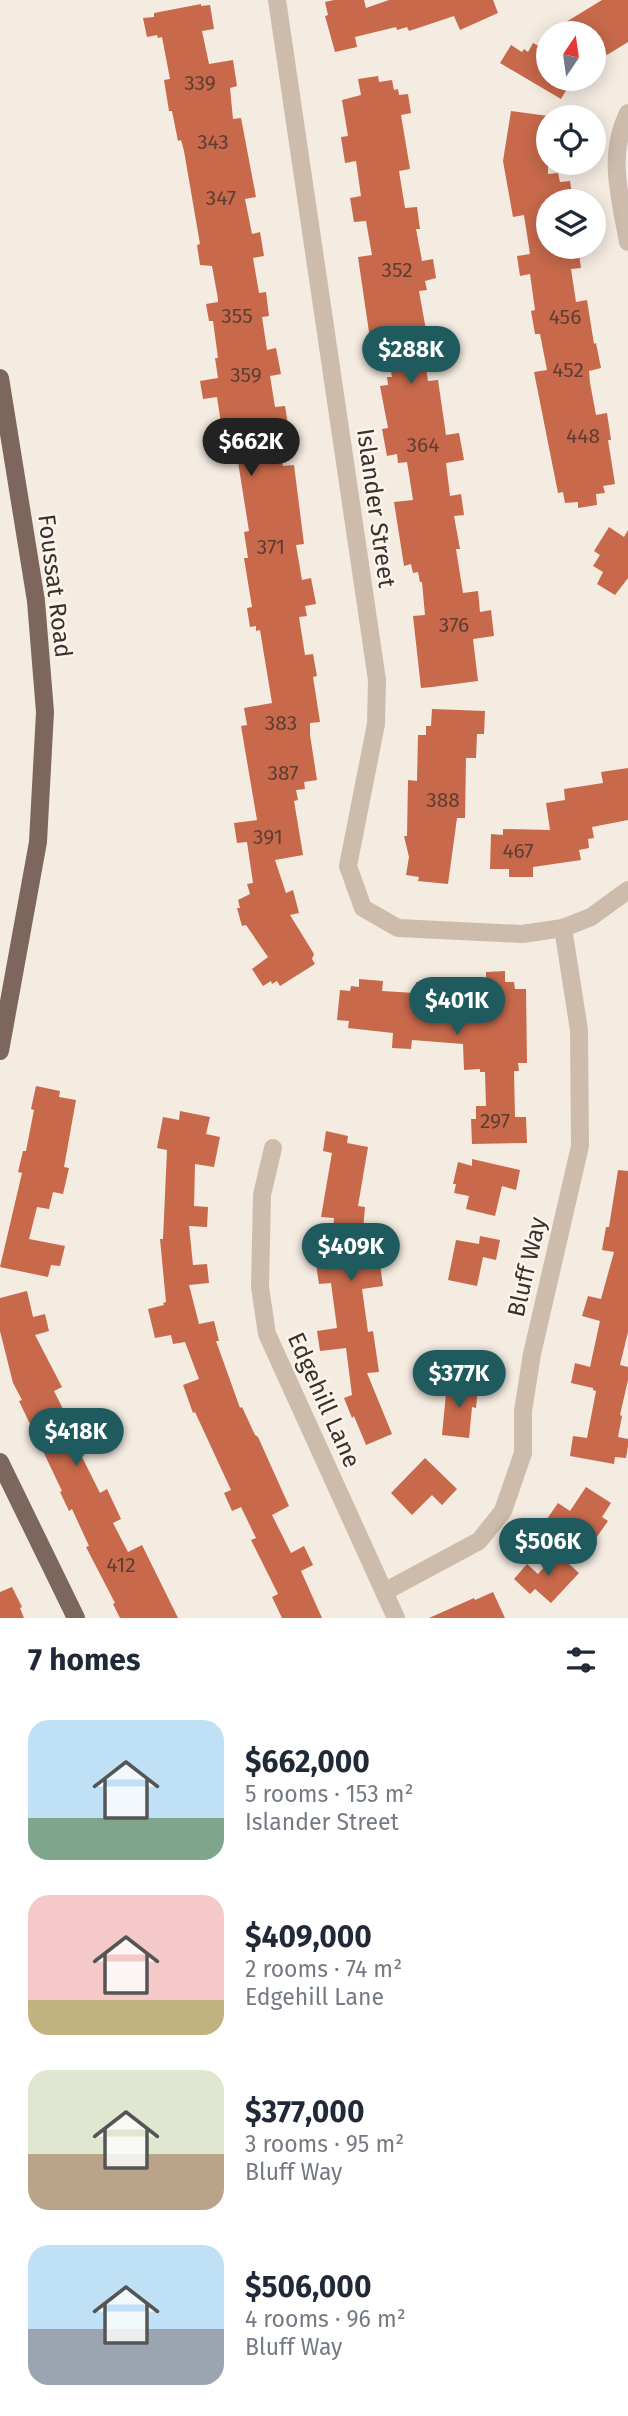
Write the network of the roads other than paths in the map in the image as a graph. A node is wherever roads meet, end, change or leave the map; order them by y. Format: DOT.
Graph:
graph roads {
  1 [pos="277,0"];
  2 [pos="628,113"];
  3 [pos="628,242"];
  4 [pos="0,378"];
  5 [pos="628,890"];
  6 [pos="563,928"];
  7 [pos="0,1051"];
  8 [pos="273,1148"];
  9 [pos="0,1461"];
  10 [pos="384,1592"];
  11 [pos="76,1618"];
  12 [pos="396,1618"];
  1 -- 6 [label="street, Islander Street"];
  2 -- 3 [label="street"];
  4 -- 7 [label="main road, Foussat Road"];
  5 -- 6 [label="street"];
  6 -- 10 [label="street, Bluff Way"];
  8 -- 10 [label="street, Edgehill Lane"];
  9 -- 11 [label="main road"];
  10 -- 12 [label="street, Edgehill Lane"];
}
